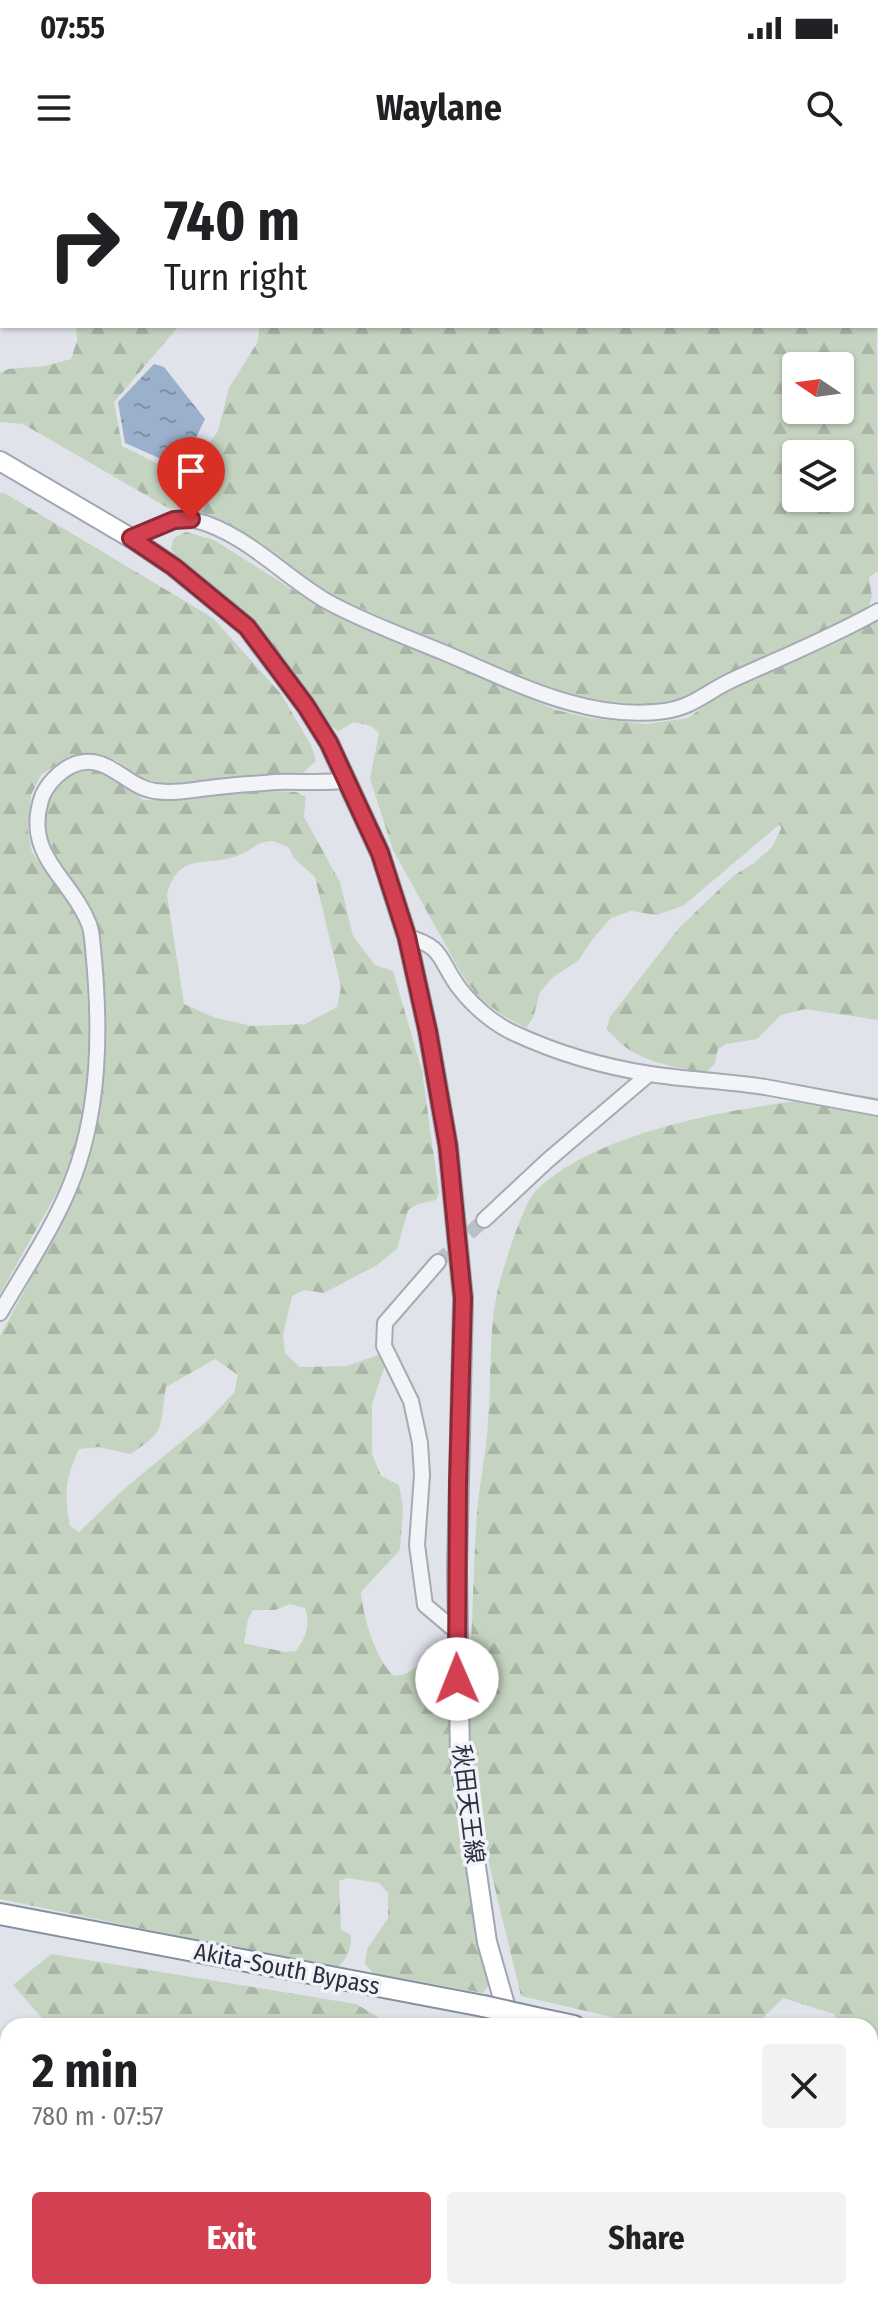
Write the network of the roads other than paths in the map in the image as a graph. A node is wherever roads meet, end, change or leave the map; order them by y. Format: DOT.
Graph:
graph roads {
  1 [pos="0,461"];
  2 [pos="131,538"];
  3 [pos="878,611"];
  4 [pos="348,780"];
  5 [pos="407,937"];
  6 [pos="649,1074"];
  7 [pos="878,1108"];
  8 [pos="484,1220"];
  9 [pos="438,1262"];
  10 [pos="0,1313"];
  11 [pos="457,1632"];
  12 [pos="0,1914"];
  13 [pos="509,2018"];
  14 [pos="536,2018"];
  1 -- 2 [label="main road, 秋田天王線"];
  2 -- 3 [label="street"];
  2 -- 4 [label="main road, 秋田天王線"];
  4 -- 5 [label="main road, 秋田天王線"];
  4 -- 10 [label="street"];
  5 -- 6 [label="street"];
  5 -- 11 [label="main road, 秋田天王線"];
  6 -- 7 [label="street"];
  6 -- 8 [label="street"];
  9 -- 11 [label="street"];
  11 -- 13 [label="main road, 秋田天王線"];
  12 -- 14 [label="highway, Akita-South Bypass, bridge"];
}
